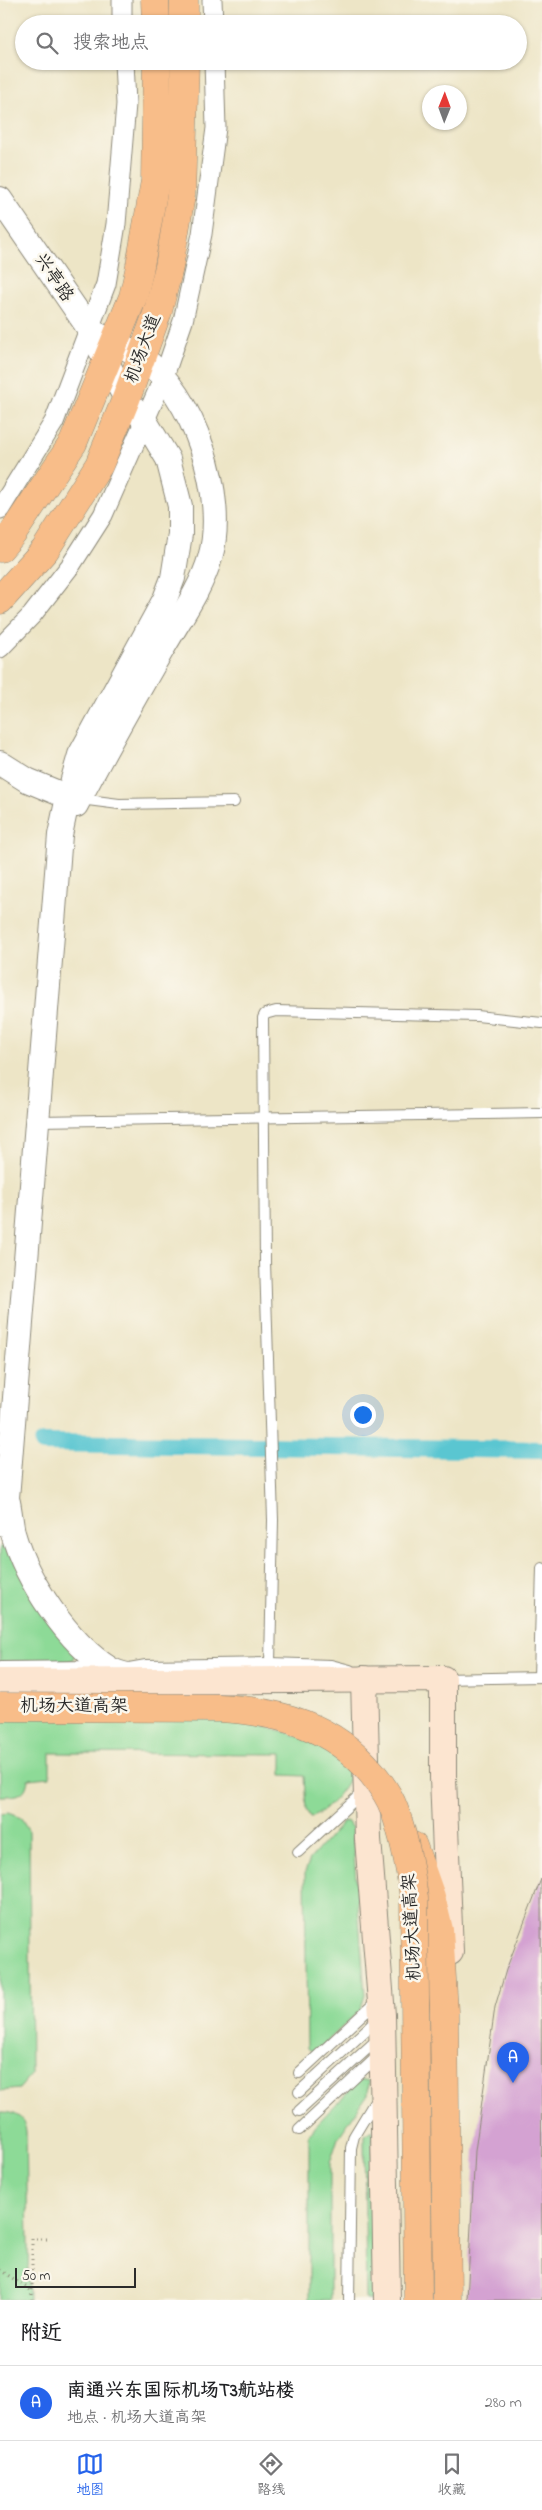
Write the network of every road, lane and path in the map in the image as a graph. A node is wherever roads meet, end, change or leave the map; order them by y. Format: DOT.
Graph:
graph roads {
  1 [pos="122,0"];
  2 [pos="155,0"];
  3 [pos="184,0"];
  4 [pos="212,0"];
  5 [pos="122,15"];
  6 [pos="156,15"];
  7 [pos="184,15"];
  8 [pos="213,15"];
  9 [pos="124,70"];
  10 [pos="157,70"];
  11 [pos="185,70"];
  12 [pos="214,70"];
  13 [pos="0,199"];
  14 [pos="90,330"];
  15 [pos="111,353"];
  16 [pos="142,357"];
  17 [pos="163,378"];
  18 [pos="126,399"];
  19 [pos="145,422"];
  20 [pos="0,510"];
  21 [pos="0,548"];
  22 [pos="0,600"];
  23 [pos="0,648"];
  24 [pos="0,763"];
  25 [pos="74,798"];
  26 [pos="234,802"];
  27 [pos="542,1023"];
  28 [pos="542,1113"];
  29 [pos="264,1118"];
  30 [pos="38,1121"];
  31 [pos="4,1499"];
  32 [pos="0,1523"];
  33 [pos="542,1568"];
  34 [pos="270,1663"];
  35 [pos="0,1667"];
  36 [pos="109,1668"];
  37 [pos="149,1673"];
  38 [pos="541,1677"];
  39 [pos="364,1679"];
  40 [pos="443,1679"];
  41 [pos="81,1681"];
  42 [pos="0,1682"];
  43 [pos="0,1707"];
  44 [pos="367,1788"];
  45 [pos="394,1807"];
  46 [pos="298,1852"];
  47 [pos="382,2024"];
  48 [pos="299,2073"];
  49 [pos="384,2082"];
  50 [pos="299,2092"];
  51 [pos="300,2110"];
  52 [pos="299,2130"];
  53 [pos="51,2239"];
  54 [pos="0,2270"];
  55 [pos="32,2291"];
  56 [pos="32,2300"];
  57 [pos="349,2300"];
  58 [pos="388,2300"];
  59 [pos="418,2300"];
  60 [pos="447,2300"];
  61 [pos="455,2300"];
  1 -- 5 [label="street"];
  2 -- 6 [label="main road"];
  3 -- 7 [label="main road"];
  4 -- 8 [label="street"];
  9 -- 14 [label="street"];
  10 -- 15 [label="main road, 机场大道"];
  11 -- 16 [label="main road, 机场大道"];
  12 -- 17 [label="street"];
  13 -- 14 [label="street, 兴亭路"];
  14 -- 15 [label="street, 兴亭路"];
  14 -- 20 [label="street"];
  15 -- 16 [label="street"];
  15 -- 18 [label="street, 兴亭路"];
  15 -- 21 [label="main road, 机场大道"];
  16 -- 17 [label="street"];
  16 -- 18 [label="main road, 机场大道"];
  17 -- 19 [label="street"];
  17 -- 25 [label="street"];
  18 -- 19 [label="street, 兴亭路"];
  18 -- 22 [label="main road, 机场大道"];
  19 -- 23 [label="street"];
  19 -- 25 [label="street, 兴亭路"];
  24 -- 25 [label="street"];
  25 -- 26 [label="lane"];
  25 -- 30 [label="street"];
  27 -- 29 [label="lane"];
  28 -- 29 [label="lane"];
  29 -- 30 [label="lane"];
  29 -- 34 [label="lane"];
  30 -- 31 [label="street"];
  31 -- 32 [label="street"];
  31 -- 36 [label="street"];
  33 -- 38 [label="lane"];
  34 -- 37 [label="lane"];
  34 -- 39 [label="lane"];
  35 -- 36 [label="lane"];
  36 -- 37 [label="street"];
  36 -- 41 [label="lane"];
  37 -- 39 [label="main road"];
  37 -- 41 [label="main road"];
  38 -- 40 [label="lane"];
  39 -- 40 [label="main road"];
  39 -- 44 [label="main road"];
  40 -- 61 [label="main road"];
  41 -- 42 [label="main road"];
  43 -- 45 [label="main road, 机场大道高架, bridge"];
  44 -- 46 [label="lane"];
  44 -- 47 [label="main road"];
  45 -- 59 [label="main road, 机场大道高架, bridge"];
  45 -- 60 [label="main road, bridge"];
  47 -- 48 [label="lane"];
  47 -- 49 [label="main road"];
  47 -- 50 [label="lane"];
  47 -- 51 [label="lane"];
  47 -- 52 [label="lane"];
  49 -- 57 [label="lane"];
  49 -- 58 [label="main road"];
  53 -- 55 [label="path"];
  54 -- 55 [label="path"];
  55 -- 56 [label="path"];
}
